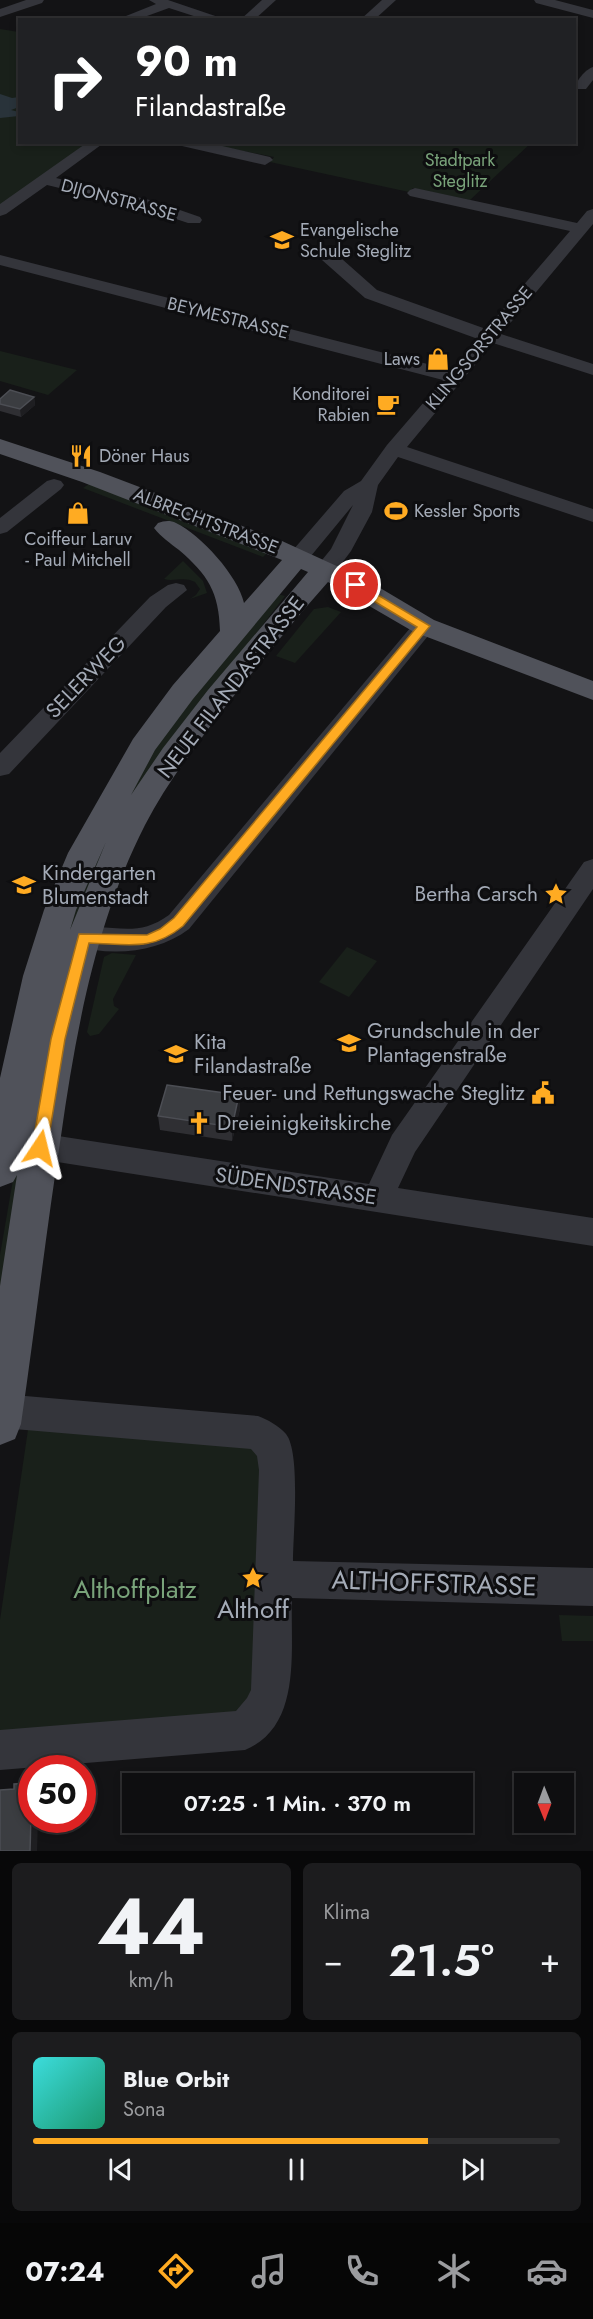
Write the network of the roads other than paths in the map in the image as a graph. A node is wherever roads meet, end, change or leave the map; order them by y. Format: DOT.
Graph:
graph roads {
  1 [pos="38,0"];
  2 [pos="270,0"];
  3 [pos="390,0"];
  4 [pos="540,0"];
  5 [pos="160,2"];
  6 [pos="1,13"];
  7 [pos="593,14"];
  8 [pos="126,18"];
  9 [pos="214,18"];
  10 [pos="248,18"];
  11 [pos="368,18"];
  12 [pos="593,71"];
  13 [pos="581,86"];
  14 [pos="96,144"];
  15 [pos="191,144"];
  16 [pos="265,160"];
  17 [pos="44,180"];
  18 [pos="415,193"];
  19 [pos="0,211"];
  20 [pos="194,220"];
  21 [pos="588,223"];
  22 [pos="0,260"];
  23 [pos="330,260"];
  24 [pos="489,337"];
  25 [pos="593,370"];
  26 [pos="455,377"];
  27 [pos="0,446"];
  28 [pos="394,449"];
  29 [pos="0,464"];
  30 [pos="53,477"];
  31 [pos="368,485"];
  32 [pos="593,516"];
  33 [pos="0,528"];
  34 [pos="167,528"];
  35 [pos="304,572"];
  36 [pos="176,590"];
  37 [pos="414,621"];
  38 [pos="234,634"];
  39 [pos="593,692"];
  40 [pos="0,768"];
  41 [pos="593,869"];
  42 [pos="83,938"];
  43 [pos="11,1150"];
  44 [pos="378,1198"];
  45 [pos="593,1232"];
  46 [pos="1,1417"];
  47 [pos="275,1579"];
  48 [pos="593,1587"];
  49 [pos="0,1750"];
  1 -- 6 [label="street"];
  2 -- 10 [label="street"];
  3 -- 11 [label="street"];
  4 -- 7 [label="street"];
  5 -- 8 [label="street"];
  5 -- 9 [label="street"];
  12 -- 13 [label="street"];
  14 -- 17 [label="street"];
  15 -- 16 [label="street"];
  17 -- 19 [label="street"];
  17 -- 20 [label="street, DIJONSTRASSE"];
  18 -- 21 [label="street"];
  21 -- 24 [label="street, KLINGSORSTRASSE"];
  22 -- 26 [label="street, BEYMESTRASSE"];
  23 -- 24 [label="street"];
  24 -- 25 [label="street"];
  24 -- 26 [label="street, KLINGSORSTRASSE"];
  26 -- 28 [label="street, KLINGSORSTRASSE"];
  27 -- 30 [label="main road, ALBRECHTSTRASSE"];
  28 -- 31 [label="street, KLINGSORSTRASSE"];
  28 -- 32 [label="street"];
  29 -- 30 [label="main road, ALBRECHTSTRASSE"];
  30 -- 33 [label="street"];
  30 -- 34 [label="main road, ALBRECHTSTRASSE"];
  30 -- 35 [label="main road, ALBRECHTSTRASSE"];
  31 -- 35 [label="street, KLINGSORSTRASSE"];
  31 -- 35 [label="street, KLINGSORSTRASSE"];
  34 -- 35 [label="main road, ALBRECHTSTRASSE"];
  34 -- 38 [label="main road"];
  35 -- 37 [label="main road, ALBRECHTSTRASSE"];
  35 -- 38 [label="main road, NEUE FILANDASTRASSE"];
  35 -- 42 [label="main road, NEUE FILANDASTRASSE"];
  36 -- 40 [label="street, SELERWEG"];
  37 -- 39 [label="main road, ALBRECHTSTRASSE"];
  37 -- 42 [label="street"];
  38 -- 43 [label="main road, NEUE FILANDASTRASSE"];
  41 -- 44 [label="street"];
  42 -- 43 [label="main road, NEUE FILANDASTRASSE"];
  43 -- 44 [label="street, SÜDENDSTRASSE"];
  43 -- 46 [label="main road"];
  44 -- 45 [label="street, SÜDENDSTRASSE"];
  46 -- 47 [label="street"];
  47 -- 48 [label="street, ALTHOFFSTRASSE"];
  47 -- 49 [label="street"];
}
